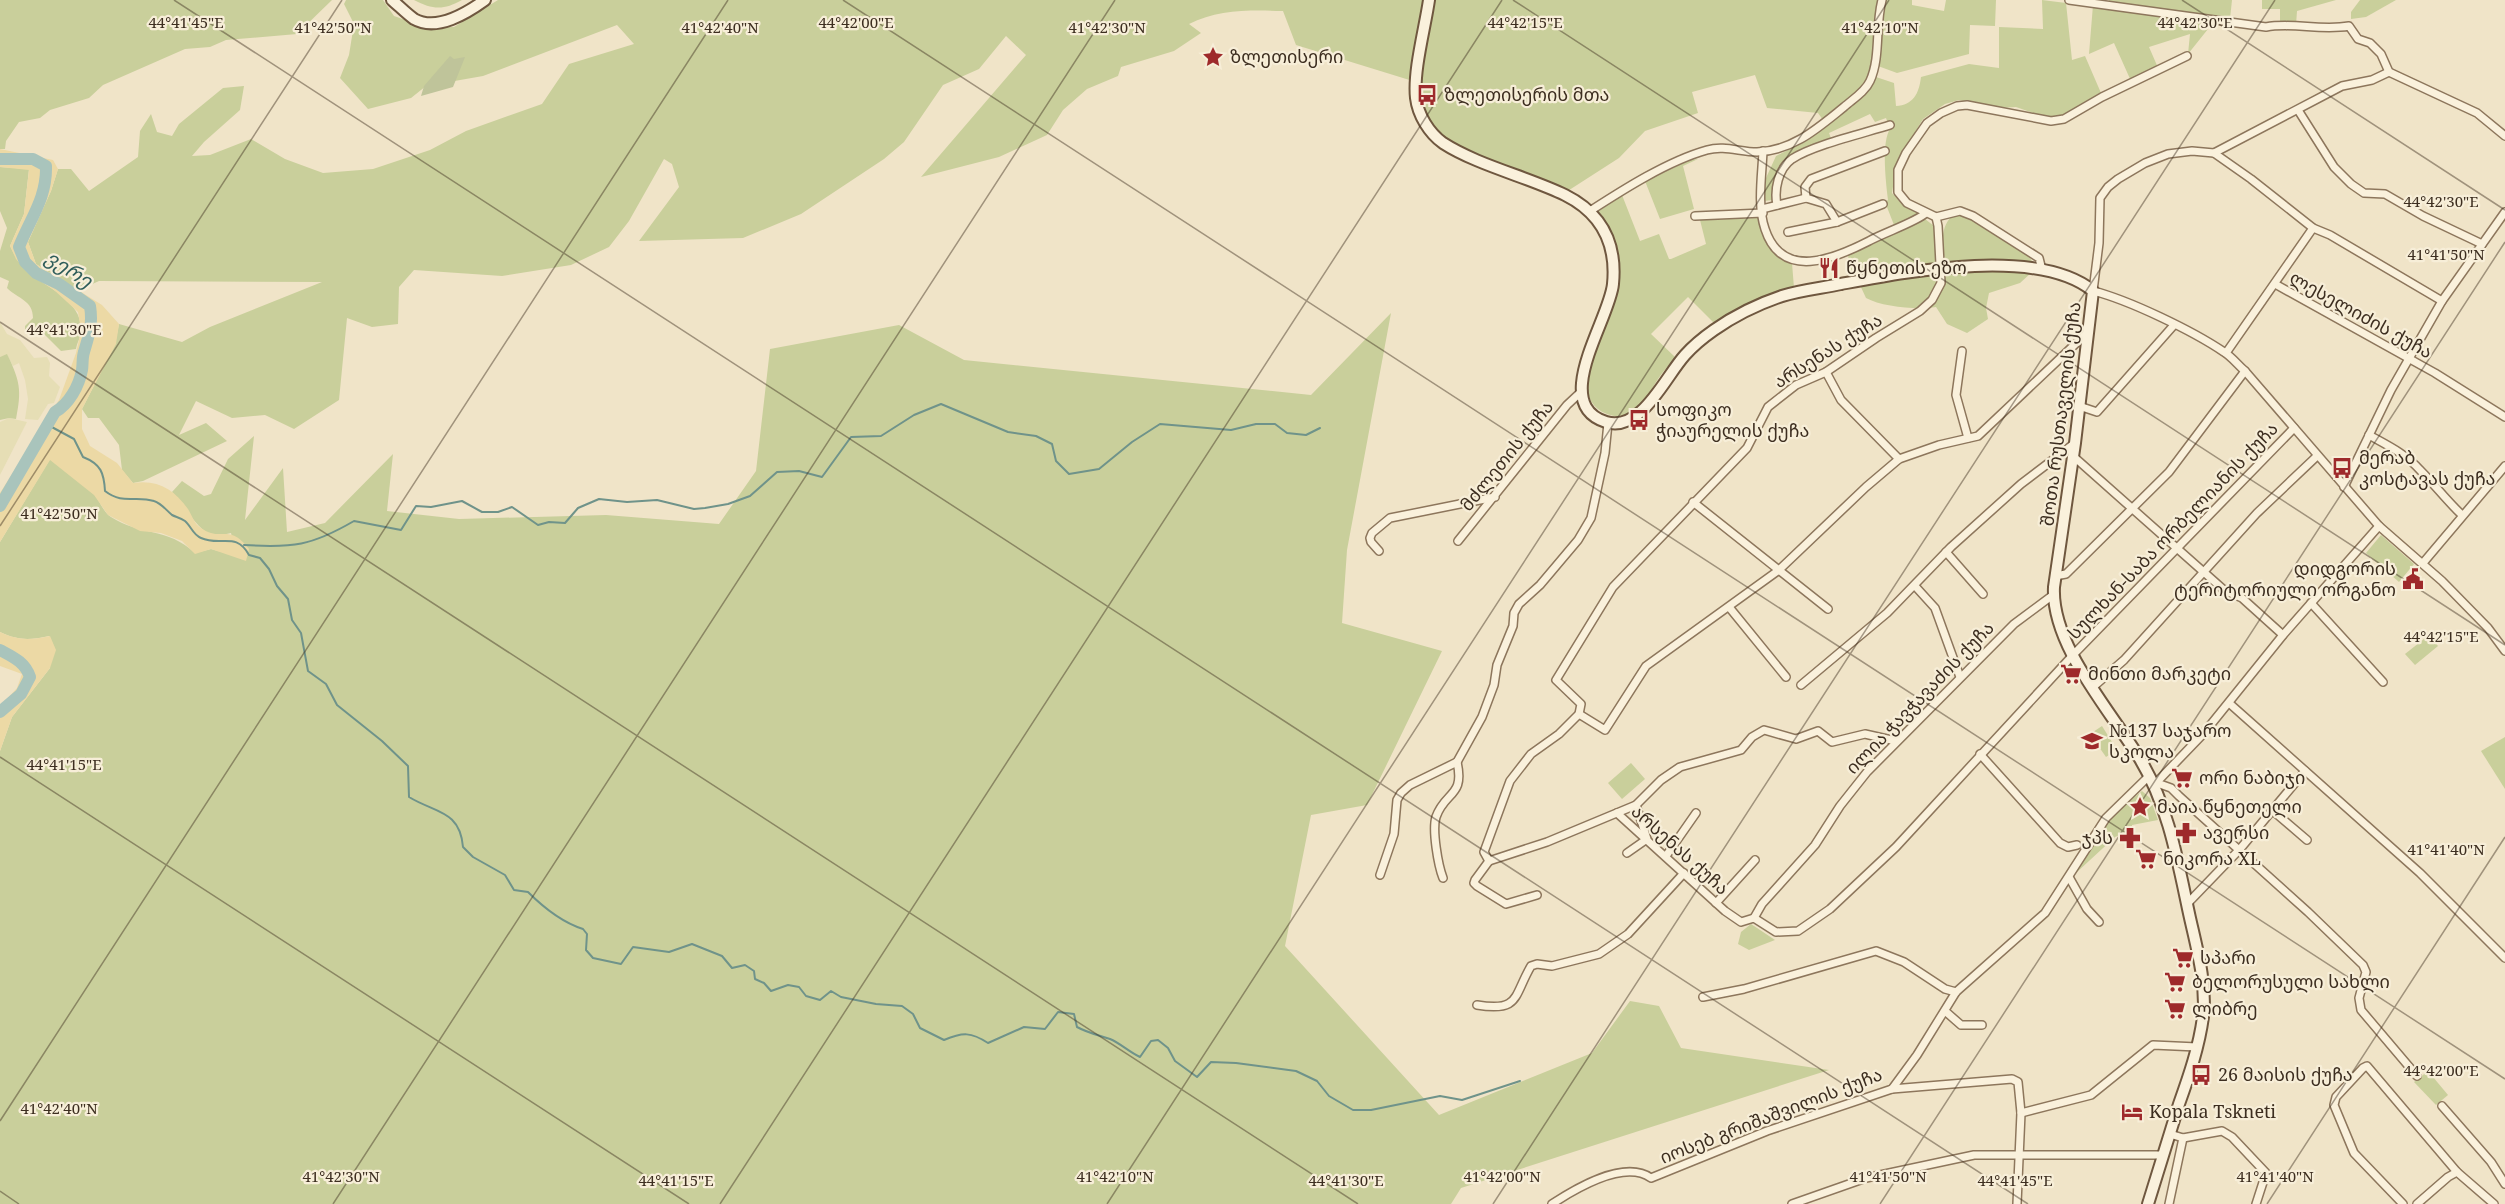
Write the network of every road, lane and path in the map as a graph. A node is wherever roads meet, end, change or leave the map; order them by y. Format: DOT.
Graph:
graph roads {
  1 [pos="392,0"];
  2 [pos="485,0"];
  3 [pos="1429,0"];
  4 [pos="1882,0"];
  5 [pos="2069,0"];
  6 [pos="2187,56"];
  7 [pos="2390,72"];
  8 [pos="2298,110"];
  9 [pos="1890,124"];
  10 [pos="2505,136"];
  11 [pos="1763,151"];
  12 [pos="1885,151"];
  13 [pos="2214,153"];
  14 [pos="1806,198"];
  15 [pos="1883,204"];
  16 [pos="1777,205"];
  17 [pos="1590,211"];
  18 [pos="1762,211"];
  19 [pos="2505,212"];
  20 [pos="1926,213"];
  21 [pos="1695,216"];
  22 [pos="1936,217"];
  23 [pos="1837,222"];
  24 [pos="2313,228"];
  25 [pos="1788,232"];
  26 [pos="2482,244"];
  27 [pos="1942,268"];
  28 [pos="2042,270"];
  29 [pos="2275,284"];
  30 [pos="2093,291"];
  31 [pos="2442,301"];
  32 [pos="2174,325"];
  33 [pos="2088,333"];
  34 [pos="1962,351"];
  35 [pos="2226,353"];
  36 [pos="2409,360"];
  37 [pos="2245,371"];
  38 [pos="1826,372"];
  39 [pos="1582,391"];
  40 [pos="2079,406"];
  41 [pos="2505,417"];
  42 [pos="1608,423"];
  43 [pos="2294,428"];
  44 [pos="2369,435"];
  45 [pos="1968,438"];
  46 [pos="2075,443"];
  47 [pos="2073,456"];
  48 [pos="2317,456"];
  49 [pos="1899,459"];
  50 [pos="2505,466"];
  51 [pos="2344,487"];
  52 [pos="1495,497"];
  53 [pos="1693,502"];
  54 [pos="2132,508"];
  55 [pos="2462,515"];
  56 [pos="2379,526"];
  57 [pos="1458,542"];
  58 [pos="2177,546"];
  59 [pos="1949,550"];
  60 [pos="1379,551"];
  61 [pos="2423,563"];
  62 [pos="1779,570"];
  63 [pos="2204,573"];
  64 [pos="2055,576"];
  65 [pos="1915,586"];
  66 [pos="1983,594"];
  67 [pos="2054,595"];
  68 [pos="2311,603"];
  69 [pos="1729,607"];
  70 [pos="1828,609"];
  71 [pos="2283,635"];
  72 [pos="2505,651"];
  73 [pos="2073,655"];
  74 [pos="1786,677"];
  75 [pos="1960,677"];
  76 [pos="2382,682"];
  77 [pos="1801,685"];
  78 [pos="2092,687"];
  79 [pos="2229,703"];
  80 [pos="1579,714"];
  81 [pos="1896,741"];
  82 [pos="1980,754"];
  83 [pos="1457,762"];
  84 [pos="2305,771"];
  85 [pos="2153,782"];
  86 [pos="1636,805"];
  87 [pos="2272,810"];
  88 [pos="1617,813"];
  89 [pos="1696,813"];
  90 [pos="1647,839"];
  91 [pos="2307,840"];
  92 [pos="2077,845"];
  93 [pos="2240,849"];
  94 [pos="1627,853"];
  95 [pos="1666,856"];
  96 [pos="1755,860"];
  97 [pos="1489,861"];
  98 [pos="1684,873"];
  99 [pos="1380,875"];
  100 [pos="2069,877"];
  101 [pos="1443,878"];
  102 [pos="1536,895"];
  103 [pos="1716,903"];
  104 [pos="2187,904"];
  105 [pos="1754,918"];
  106 [pos="2098,922"];
  107 [pos="2505,957"];
  108 [pos="1956,992"];
  109 [pos="1703,997"];
  110 [pos="1477,1005"];
  111 [pos="1945,1011"];
  112 [pos="1982,1026"];
  113 [pos="2197,1047"];
  114 [pos="2417,1076"];
  115 [pos="1892,1089"];
  116 [pos="2442,1106"];
  117 [pos="2021,1113"];
  118 [pos="2170,1134"];
  119 [pos="2182,1138"];
  120 [pos="2163,1155"];
  121 [pos="2020,1156"];
  122 [pos="2457,1172"];
  123 [pos="2505,1184"];
  124 [pos="1552,1204"];
  125 [pos="1792,1204"];
  126 [pos="2017,1204"];
  127 [pos="2148,1204"];
  128 [pos="2169,1204"];
  129 [pos="2256,1204"];
  130 [pos="2403,1204"];
  131 [pos="2417,1204"];
  132 [pos="2494,1204"];
  1 -- 2 [label="main road"];
  3 -- 17 [label="main road"];
  4 -- 11 [label="street"];
  5 -- 7 [label="street"];
  6 -- 20 [label="street"];
  7 -- 8 [label="street"];
  7 -- 10 [label="street"];
  8 -- 13 [label="street"];
  8 -- 26 [label="street"];
  9 -- 16 [label="street"];
  11 -- 17 [label="street"];
  11 -- 18 [label="street"];
  12 -- 14 [label="street"];
  13 -- 24 [label="street"];
  13 -- 30 [label="street"];
  14 -- 16 [label="street"];
  14 -- 23 [label="street"];
  15 -- 23 [label="street"];
  16 -- 18 [label="street"];
  17 -- 39 [label="main road"];
  18 -- 20 [label="street"];
  18 -- 21 [label="street"];
  19 -- 26 [label="street"];
  20 -- 22 [label="street"];
  22 -- 27 [label="street"];
  22 -- 28 [label="street"];
  23 -- 25 [label="street"];
  24 -- 29 [label="street"];
  24 -- 31 [label="street"];
  26 -- 31 [label="street"];
  27 -- 28 [label="main road, შოთა რუსთაველის ქუჩა"];
  27 -- 38 [label="street, არსენას ქუჩა"];
  27 -- 42 [label="main road, შოთა რუსთაველის ქუჩა"];
  28 -- 30 [label="main road, შოთა რუსთაველის ქუჩა"];
  29 -- 35 [label="street, ლესელიძის ქუჩა"];
  29 -- 36 [label="street, ლესელიძის ქუჩა"];
  30 -- 32 [label="street"];
  30 -- 33 [label="main road, შოთა რუსთაველის ქუჩა"];
  31 -- 36 [label="street"];
  32 -- 35 [label="street"];
  32 -- 40 [label="street"];
  33 -- 40 [label="main road, შოთა რუსთაველის ქუჩა"];
  33 -- 45 [label="street"];
  34 -- 45 [label="street"];
  35 -- 37 [label="street"];
  36 -- 41 [label="street, ლესელიძის ქუჩა"];
  36 -- 44 [label="street"];
  37 -- 43 [label="street"];
  37 -- 54 [label="street"];
  38 -- 49 [label="street"];
  38 -- 53 [label="street, არსენას ქუჩა"];
  39 -- 42 [label="main road"];
  39 -- 52 [label="street, მძლეთის ქუჩა"];
  40 -- 46 [label="main road, შოთა რუსთაველის ქუჩა"];
  42 -- 83 [label="street"];
  43 -- 48 [label="street"];
  43 -- 58 [label="street, სულხან-საბა ორბელიანის ქუჩა"];
  44 -- 51 [label="street"];
  44 -- 55 [label="street"];
  45 -- 49 [label="street"];
  46 -- 47 [label="main road, შოთა რუსთაველის ქუჩა"];
  46 -- 59 [label="street"];
  47 -- 54 [label="street"];
  47 -- 64 [label="main road, შოთა რუსთაველის ქუჩა"];
  48 -- 51 [label="street"];
  48 -- 63 [label="street"];
  49 -- 62 [label="street"];
  50 -- 55 [label="street"];
  51 -- 56 [label="street"];
  52 -- 57 [label="street, მძლეთის ქუჩა"];
  52 -- 60 [label="street"];
  53 -- 62 [label="street"];
  53 -- 80 [label="street, არსენას ქუჩა"];
  54 -- 58 [label="street"];
  54 -- 64 [label="street"];
  55 -- 61 [label="street"];
  56 -- 61 [label="street"];
  56 -- 68 [label="street, იოსებ გრიშაშვილის ქუჩა"];
  58 -- 63 [label="street"];
  58 -- 73 [label="street, სულხან-საბა ორბელიანის ქუჩა"];
  59 -- 65 [label="street"];
  59 -- 66 [label="street"];
  61 -- 72 [label="street"];
  62 -- 69 [label="street"];
  62 -- 70 [label="street"];
  63 -- 71 [label="street"];
  63 -- 78 [label="street"];
  64 -- 67 [label="main road, შოთა რუსთაველის ქუჩა"];
  65 -- 75 [label="street"];
  65 -- 77 [label="street"];
  67 -- 73 [label="main road, შოთა რუსთაველის ქუჩა"];
  67 -- 75 [label="street, ილია ჭავჭავაძის ქუჩა"];
  68 -- 71 [label="street, იოსებ გრიშაშვილის ქუჩა"];
  68 -- 76 [label="street"];
  69 -- 74 [label="street"];
  69 -- 80 [label="street"];
  71 -- 79 [label="street, იოსებ გრიშაშვილის ქუჩა"];
  73 -- 78 [label="main road, შოთა რუსთაველის ქუჩა"];
  73 -- 82 [label="street, არსენას ქუჩა"];
  75 -- 81 [label="street, ილია ჭავჭავაძის ქუჩა"];
  78 -- 85 [label="main road, შოთა რუსთაველის ქუჩა"];
  79 -- 84 [label="street"];
  79 -- 85 [label="street, იოსებ გრიშაშვილის ქუჩა"];
  80 -- 97 [label="street"];
  81 -- 86 [label="street"];
  81 -- 105 [label="street, ილია ჭავჭავაძის ქუჩა"];
  82 -- 92 [label="street"];
  82 -- 105 [label="street, არსენას ქუჩა"];
  83 -- 99 [label="street"];
  83 -- 101 [label="street"];
  84 -- 87 [label="street"];
  84 -- 107 [label="street"];
  85 -- 93 [label="street"];
  85 -- 100 [label="street, იოსებ გრიშაშვილის ქუჩა"];
  85 -- 104 [label="main road, შოთა რუსთაველის ქუჩა"];
  86 -- 88 [label="street"];
  86 -- 90 [label="street"];
  87 -- 91 [label="street"];
  87 -- 93 [label="street"];
  88 -- 90 [label="street, არსენას ქუჩა"];
  88 -- 97 [label="street, არსენას ქუჩა"];
  89 -- 95 [label="street"];
  90 -- 94 [label="street"];
  90 -- 95 [label="street, არსენას ქუჩა"];
  93 -- 104 [label="street"];
  93 -- 114 [label="street"];
  95 -- 98 [label="street, არსენას ქუჩა"];
  96 -- 103 [label="street"];
  97 -- 102 [label="street"];
  98 -- 103 [label="street, არსენას ქუჩა"];
  98 -- 110 [label="street"];
  100 -- 106 [label="street"];
  100 -- 108 [label="street, იოსებ გრიშაშვილის ქუჩა"];
  103 -- 105 [label="street, არსენას ქუჩა"];
  104 -- 113 [label="main road, შოთა რუსთაველის ქუჩა"];
  108 -- 109 [label="street"];
  108 -- 111 [label="street, იოსებ გრიშაშვილის ქუჩა"];
  111 -- 112 [label="street"];
  111 -- 115 [label="street, იოსებ გრიშაშვილის ქუჩა"];
  113 -- 117 [label="street"];
  113 -- 118 [label="main road, შოთა რუსთაველის ქუჩა"];
  115 -- 117 [label="street"];
  115 -- 124 [label="street, იოსებ გრიშაშვილის ქუჩა"];
  116 -- 123 [label="street"];
  117 -- 121 [label="street"];
  118 -- 119 [label="street"];
  118 -- 120 [label="main road, შოთა რუსთაველის ქუჩა"];
  119 -- 128 [label="street"];
  119 -- 129 [label="street"];
  120 -- 121 [label="street"];
  120 -- 127 [label="main road, შოთა რუსთაველის ქუჩა"];
  121 -- 125 [label="street"];
  121 -- 126 [label="street"];
  122 -- 130 [label="street"];
  122 -- 131 [label="street"];
  122 -- 132 [label="street"];
}
